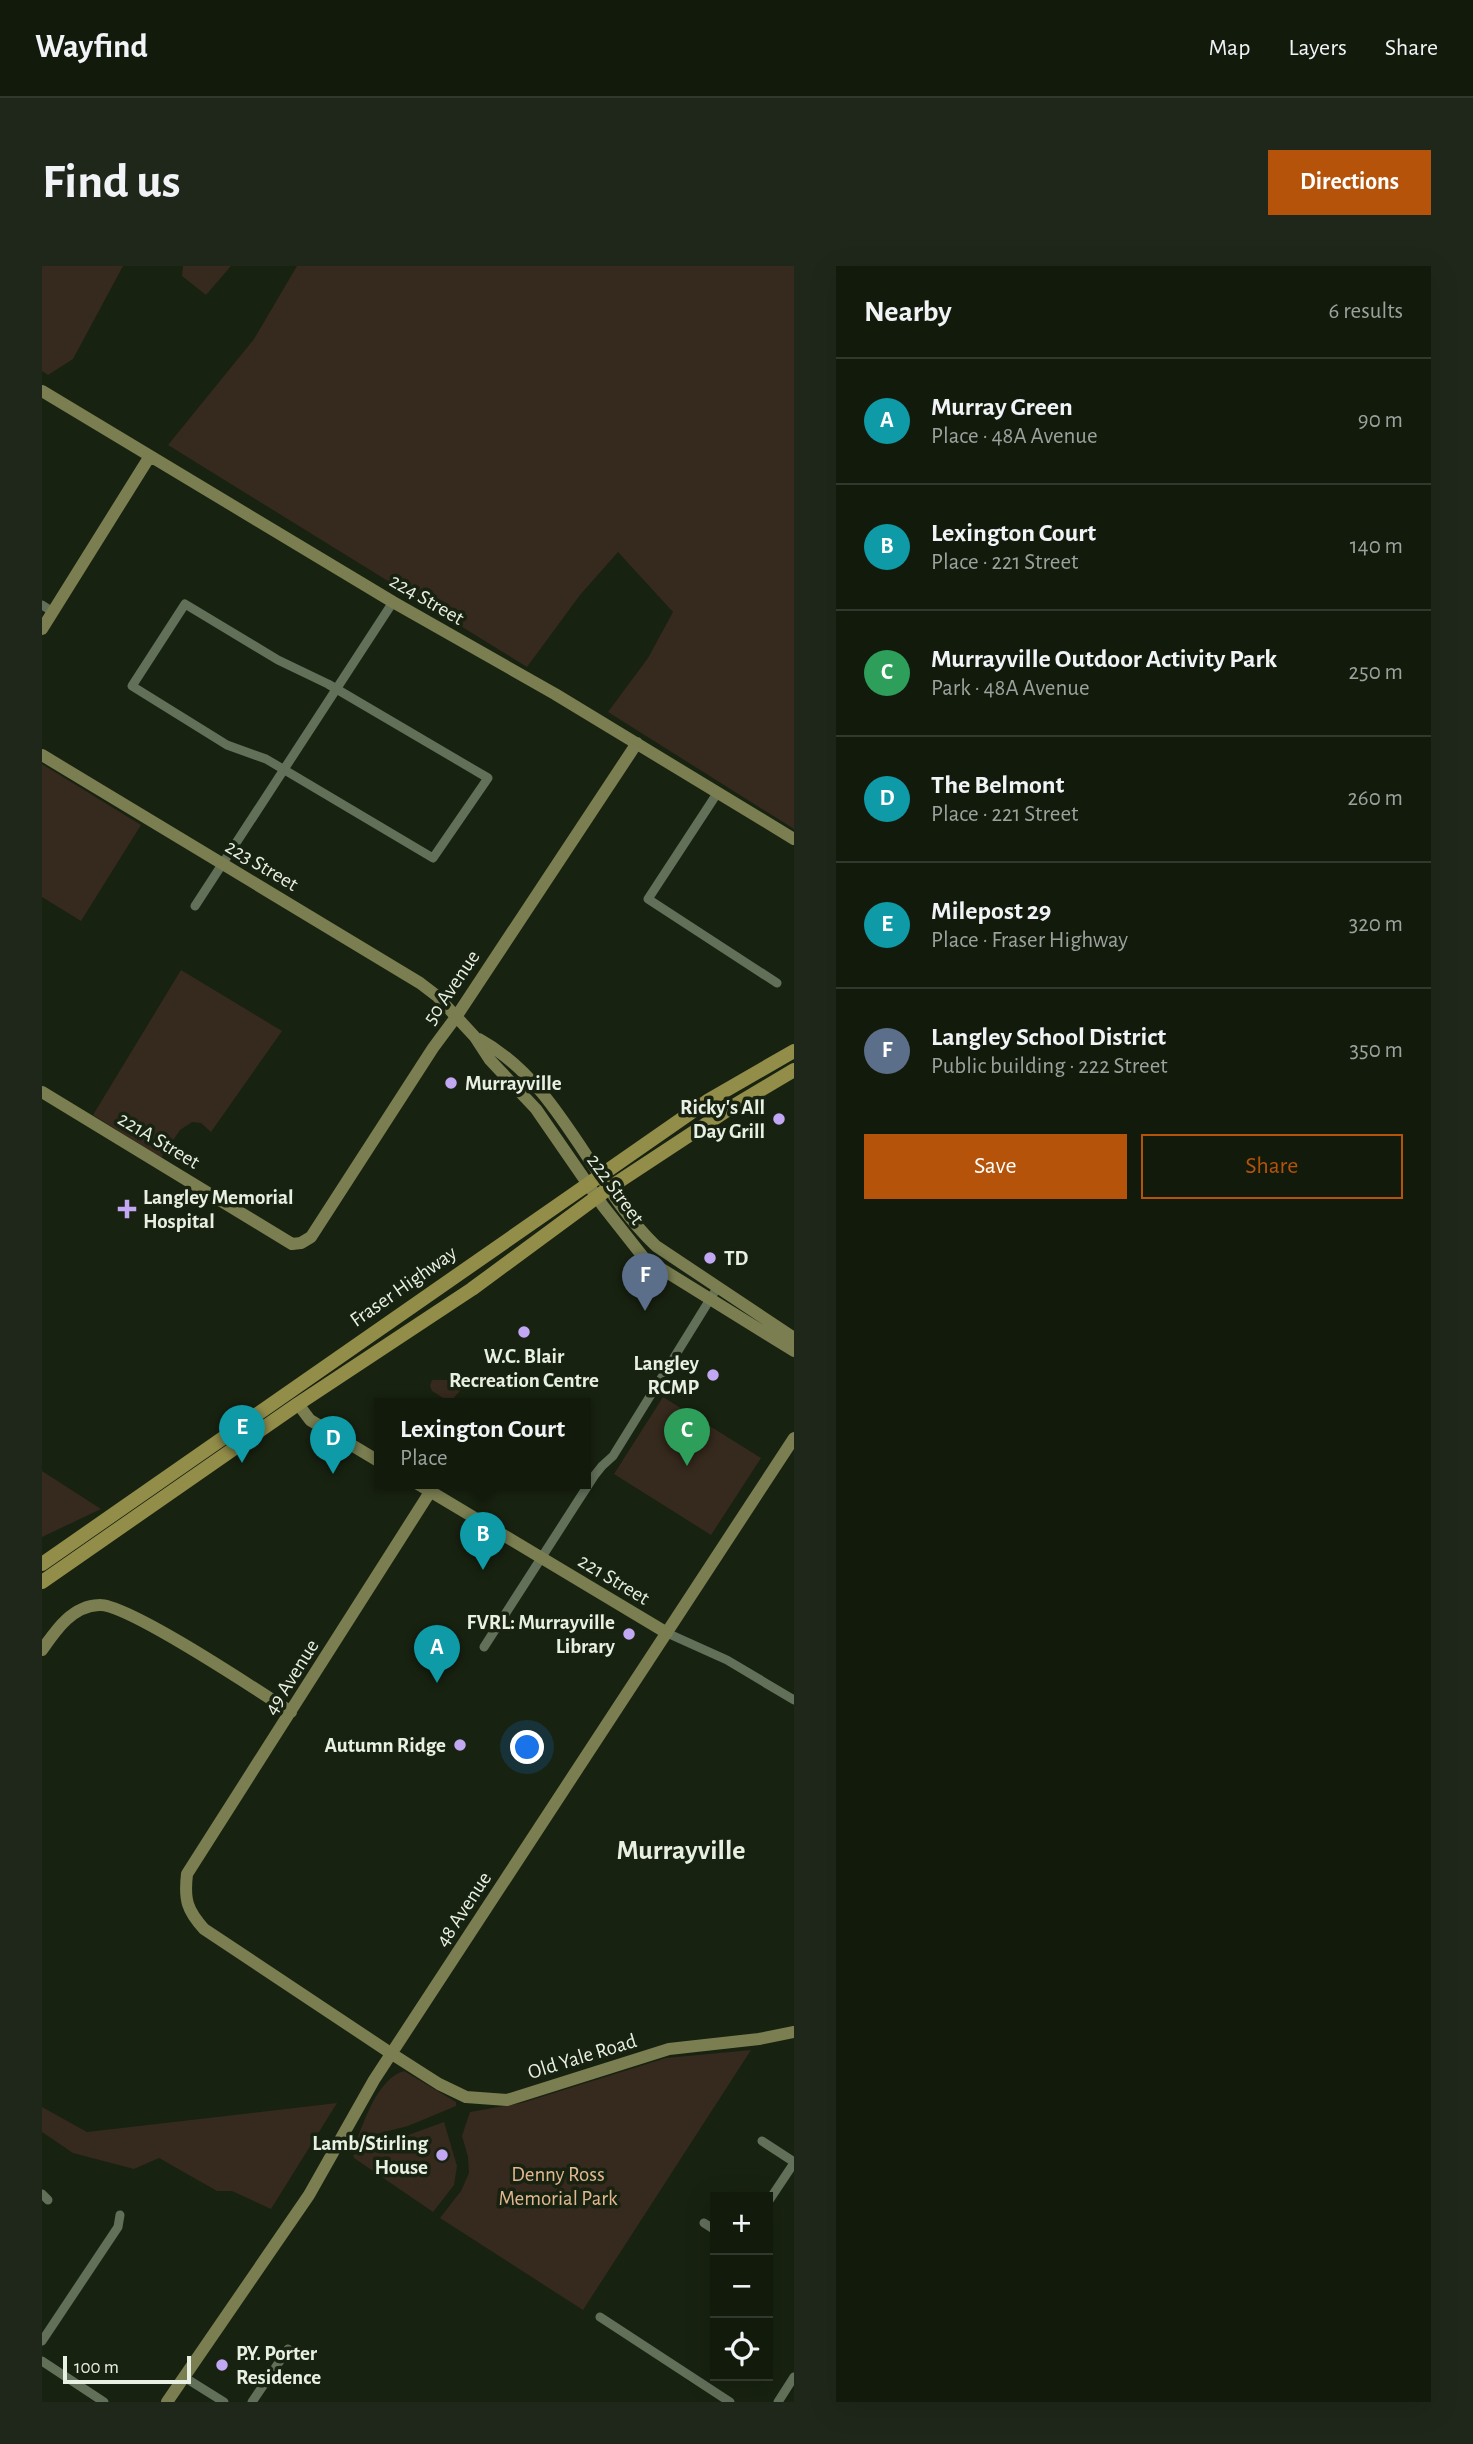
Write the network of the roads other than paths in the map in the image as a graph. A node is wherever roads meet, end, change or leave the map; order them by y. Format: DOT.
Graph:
graph roads {
  1 [pos="42,391"];
  2 [pos="150,456"];
  3 [pos="393,602"];
  4 [pos="48,608"];
  5 [pos="42,629"];
  6 [pos="337,690"];
  7 [pos="637,743"];
  8 [pos="42,755"];
  9 [pos="285,771"];
  10 [pos="718,792"];
  11 [pos="794,839"];
  12 [pos="222,863"];
  13 [pos="195,905"];
  14 [pos="777,983"];
  15 [pos="456,1017"];
  16 [pos="794,1051"];
  17 [pos="794,1070"];
  18 [pos="42,1092"];
  19 [pos="599,1183"];
  20 [pos="597,1197"];
  21 [pos="292,1244"];
  22 [pos="717,1287"];
  23 [pos="709,1300"];
  24 [pos="794,1338"];
  25 [pos="794,1351"];
  26 [pos="299,1404"];
  27 [pos="794,1438"];
  28 [pos="374,1458"];
  29 [pos="591,1481"];
  30 [pos="432,1489"];
  31 [pos="435,1489"];
  32 [pos="586,1489"];
  33 [pos="542,1558"];
  34 [pos="42,1564"];
  35 [pos="42,1583"];
  36 [pos="667,1633"];
  37 [pos="484,1647"];
  38 [pos="42,1650"];
  39 [pos="794,1700"];
  40 [pos="291,1712"];
  41 [pos="185,1892"];
  42 [pos="794,2032"];
  43 [pos="392,2054"];
  44 [pos="762,2141"];
  45 [pos="794,2163"];
  46 [pos="773,2194"];
  47 [pos="120,2215"];
  48 [pos="704,2223"];
  49 [pos="710,2227"];
  50 [pos="600,2318"];
  51 [pos="42,2341"];
  52 [pos="288,2348"];
  53 [pos="42,2361"];
  54 [pos="184,2377"];
  55 [pos="794,2377"];
  56 [pos="104,2402"];
  57 [pos="167,2402"];
  58 [pos="224,2402"];
  59 [pos="252,2402"];
  60 [pos="730,2402"];
  61 [pos="778,2402"];
  1 -- 2 [label="street, 224 Street"];
  2 -- 3 [label="street, 224 Street"];
  2 -- 4 [label="street"];
  3 -- 6 [label="street"];
  3 -- 7 [label="street, 224 Street"];
  4 -- 5 [label="street"];
  6 -- 9 [label="street"];
  6 -- 9 [label="street"];
  6 -- 9 [label="street"];
  7 -- 10 [label="street, 224 Street"];
  7 -- 15 [label="street, 50 Avenue"];
  8 -- 12 [label="street, 223 Street"];
  9 -- 12 [label="street"];
  10 -- 11 [label="street, 224 Street"];
  10 -- 14 [label="street"];
  12 -- 13 [label="street"];
  12 -- 15 [label="street, 223 Street"];
  15 -- 19 [label="street, 222 Street"];
  15 -- 21 [label="street, 50 Avenue"];
  16 -- 19 [label="main road, Fraser Highway"];
  17 -- 19 [label="main road, Fraser Highway"];
  18 -- 21 [label="street, 221A Street"];
  19 -- 20 [label="main road, Fraser Highway"];
  19 -- 22 [label="street, 222 Street"];
  19 -- 34 [label="main road, Fraser Highway"];
  20 -- 23 [label="street, 222 Street"];
  20 -- 26 [label="main road, Fraser Highway"];
  22 -- 23 [label="street"];
  22 -- 24 [label="street, 222 Street"];
  23 -- 25 [label="street, 222 Street"];
  23 -- 29 [label="street"];
  26 -- 28 [label="street"];
  26 -- 35 [label="main road, Fraser Highway"];
  27 -- 36 [label="street, 48 Avenue"];
  30 -- 40 [label="street, 49 Avenue"];
  31 -- 33 [label="street, 221 Street"];
  32 -- 33 [label="street"];
  33 -- 36 [label="street, 221 Street"];
  33 -- 37 [label="street"];
  36 -- 39 [label="street, 221 Street"];
  36 -- 43 [label="street, 48 Avenue"];
  38 -- 40 [label="street"];
  40 -- 41 [label="street, 49 Avenue"];
  41 -- 43 [label="street, Old Yale Road"];
  42 -- 43 [label="street, Old Yale Road"];
  43 -- 54 [label="street, 48 Avenue"];
  44 -- 45 [label="street"];
  45 -- 46 [label="street"];
  47 -- 51 [label="street"];
  48 -- 49 [label="street"];
  50 -- 60 [label="street"];
  52 -- 59 [label="street"];
  53 -- 56 [label="street"];
  54 -- 57 [label="street, 48 Avenue"];
  54 -- 58 [label="street"];
  55 -- 61 [label="street"];
}
